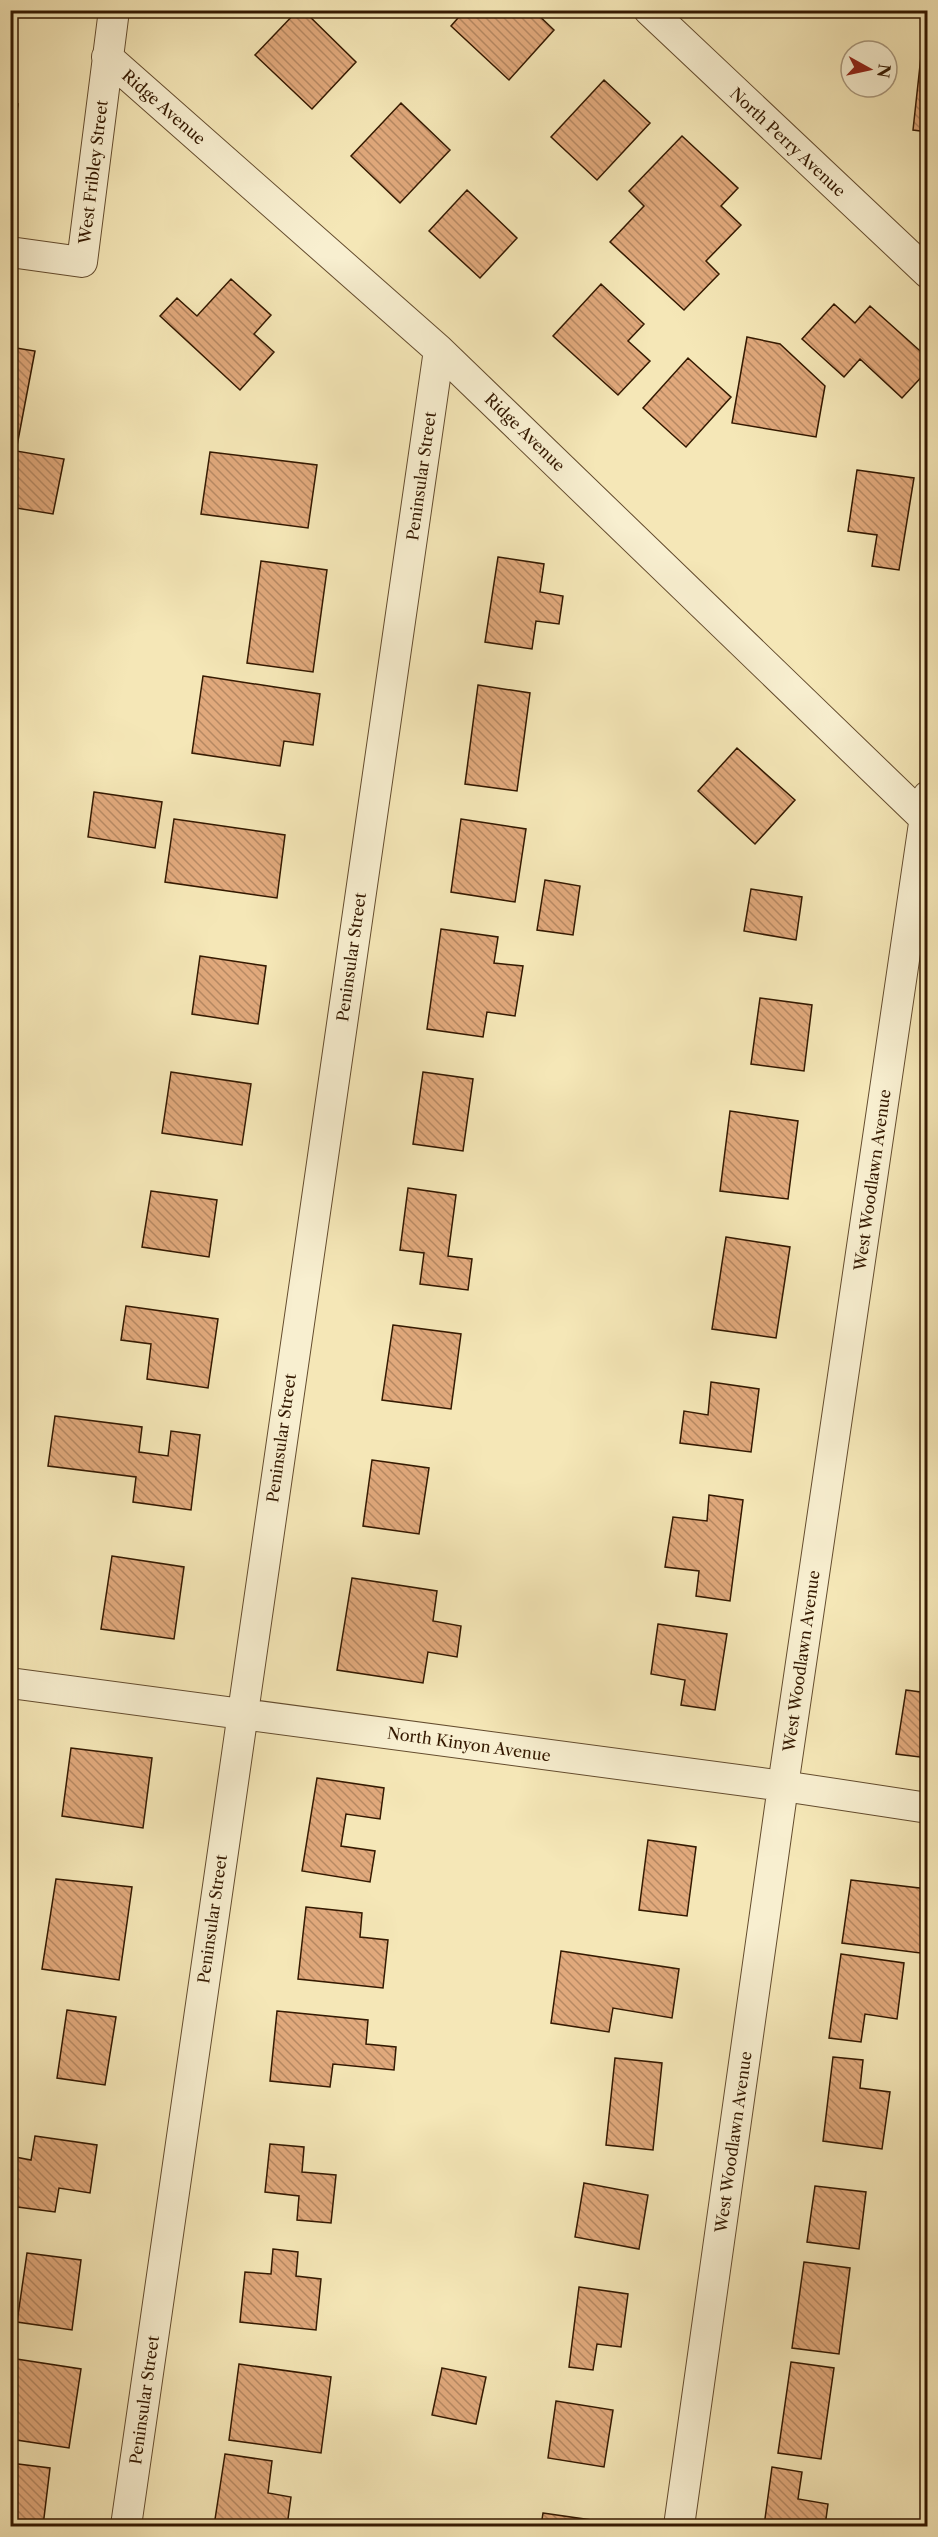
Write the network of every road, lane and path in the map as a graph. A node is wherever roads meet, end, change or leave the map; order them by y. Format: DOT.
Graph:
graph roads {
  1 [pos="114,10"];
  2 [pos="648,10"];
  3 [pos="107,57"];
  4 [pos="10,252"];
  5 [pos="927,273"];
  6 [pos="439,350"];
  7 [pos="926,812"];
  8 [pos="10,1683"];
  9 [pos="241,1713"];
  10 [pos="783,1786"];
  11 [pos="927,1808"];
  12 [pos="126,2526"];
  13 [pos="679,2526"];
  1 -- 3 [label="street, West Fribley Street"];
  2 -- 5 [label="street, North Perry Avenue"];
  3 -- 4 [label="street, West Fribley Street"];
  3 -- 6 [label="street, Ridge Avenue"];
  6 -- 7 [label="street, Ridge Avenue"];
  6 -- 9 [label="street, Peninsular Street"];
  7 -- 10 [label="street, West Woodlawn Avenue"];
  8 -- 9 [label="street, North Kinyon Avenue"];
  9 -- 10 [label="street, North Kinyon Avenue"];
  9 -- 12 [label="street, Peninsular Street"];
  10 -- 11 [label="street, North Kinyon Avenue"];
  10 -- 13 [label="street, West Woodlawn Avenue"];
}
